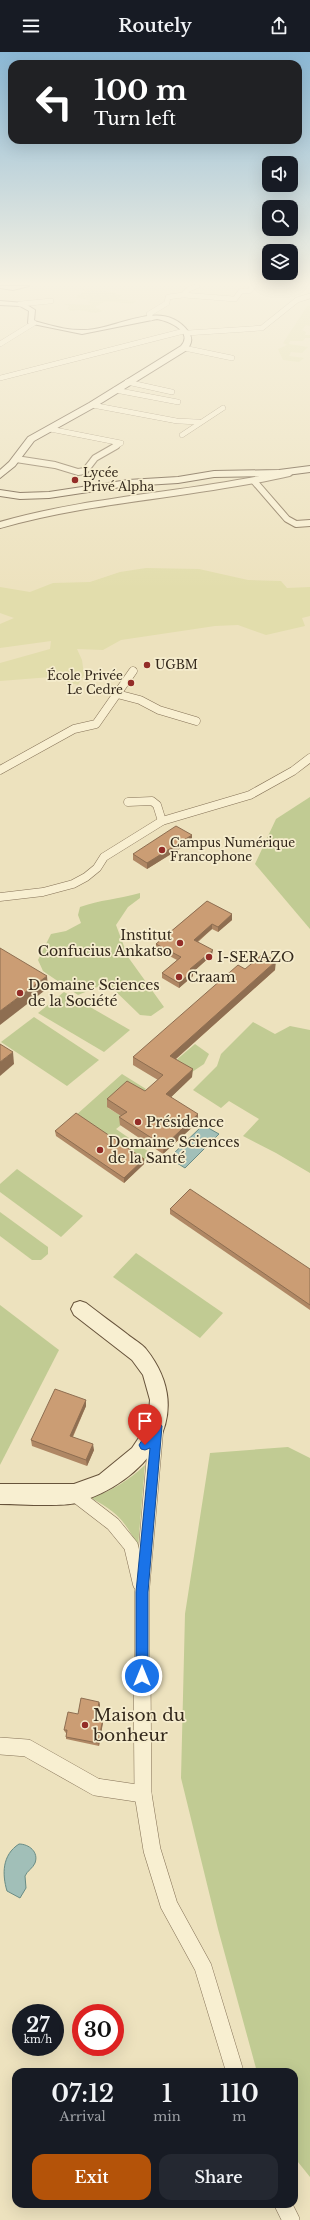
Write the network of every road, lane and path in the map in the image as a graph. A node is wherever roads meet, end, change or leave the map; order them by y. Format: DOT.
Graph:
graph roads {
  1 [pos="119,387"];
  2 [pos="150,387"];
  3 [pos="115,390"];
  4 [pos="172,392"];
  5 [pos="178,402"];
  6 [pos="92,405"];
  7 [pos="223,408"];
  8 [pos="199,422"];
  9 [pos="50,429"];
  10 [pos="182,435"];
  11 [pos="16,459"];
  12 [pos="310,469"];
  13 [pos="292,472"];
  14 [pos="0,475"];
  15 [pos="254,481"];
  16 [pos="0,493"];
  17 [pos="310,523"];
  18 [pos="0,525"];
  19 [pos="133,671"];
  20 [pos="117,694"];
  21 [pos="196,721"];
  22 [pos="310,758"];
  23 [pos="0,770"];
  24 [pos="128,802"];
  25 [pos="162,821"];
  26 [pos="0,897"];
  27 [pos="80,1309"];
  28 [pos="157,1426"];
  29 [pos="0,1494"];
  30 [pos="74,1494"];
  31 [pos="142,1592"];
  32 [pos="0,1746"];
  33 [pos="143,1794"];
  34 [pos="234,2068"];
  35 [pos="285,2208"];
  36 [pos="291,2220"];
  1 -- 3 [label="street"];
  2 -- 4 [label="street"];
  3 -- 5 [label="street"];
  3 -- 6 [label="street"];
  6 -- 8 [label="street"];
  6 -- 9 [label="street"];
  7 -- 8 [label="street"];
  8 -- 10 [label="street"];
  9 -- 11 [label="street"];
  9 -- 11 [label="street"];
  11 -- 14 [label="street"];
  12 -- 13 [label="street"];
  13 -- 15 [label="street"];
  13 -- 16 [label="street"];
  15 -- 17 [label="street"];
  15 -- 18 [label="street"];
  19 -- 20 [label="street"];
  20 -- 21 [label="street"];
  20 -- 23 [label="street"];
  22 -- 25 [label="street"];
  24 -- 25 [label="street"];
  25 -- 26 [label="street"];
  27 -- 28 [label="street"];
  28 -- 30 [label="street"];
  28 -- 31 [label="street"];
  29 -- 30 [label="street"];
  30 -- 31 [label="street"];
  31 -- 33 [label="street"];
  32 -- 33 [label="street"];
  33 -- 34 [label="street"];
  35 -- 36 [label="street"];
}
